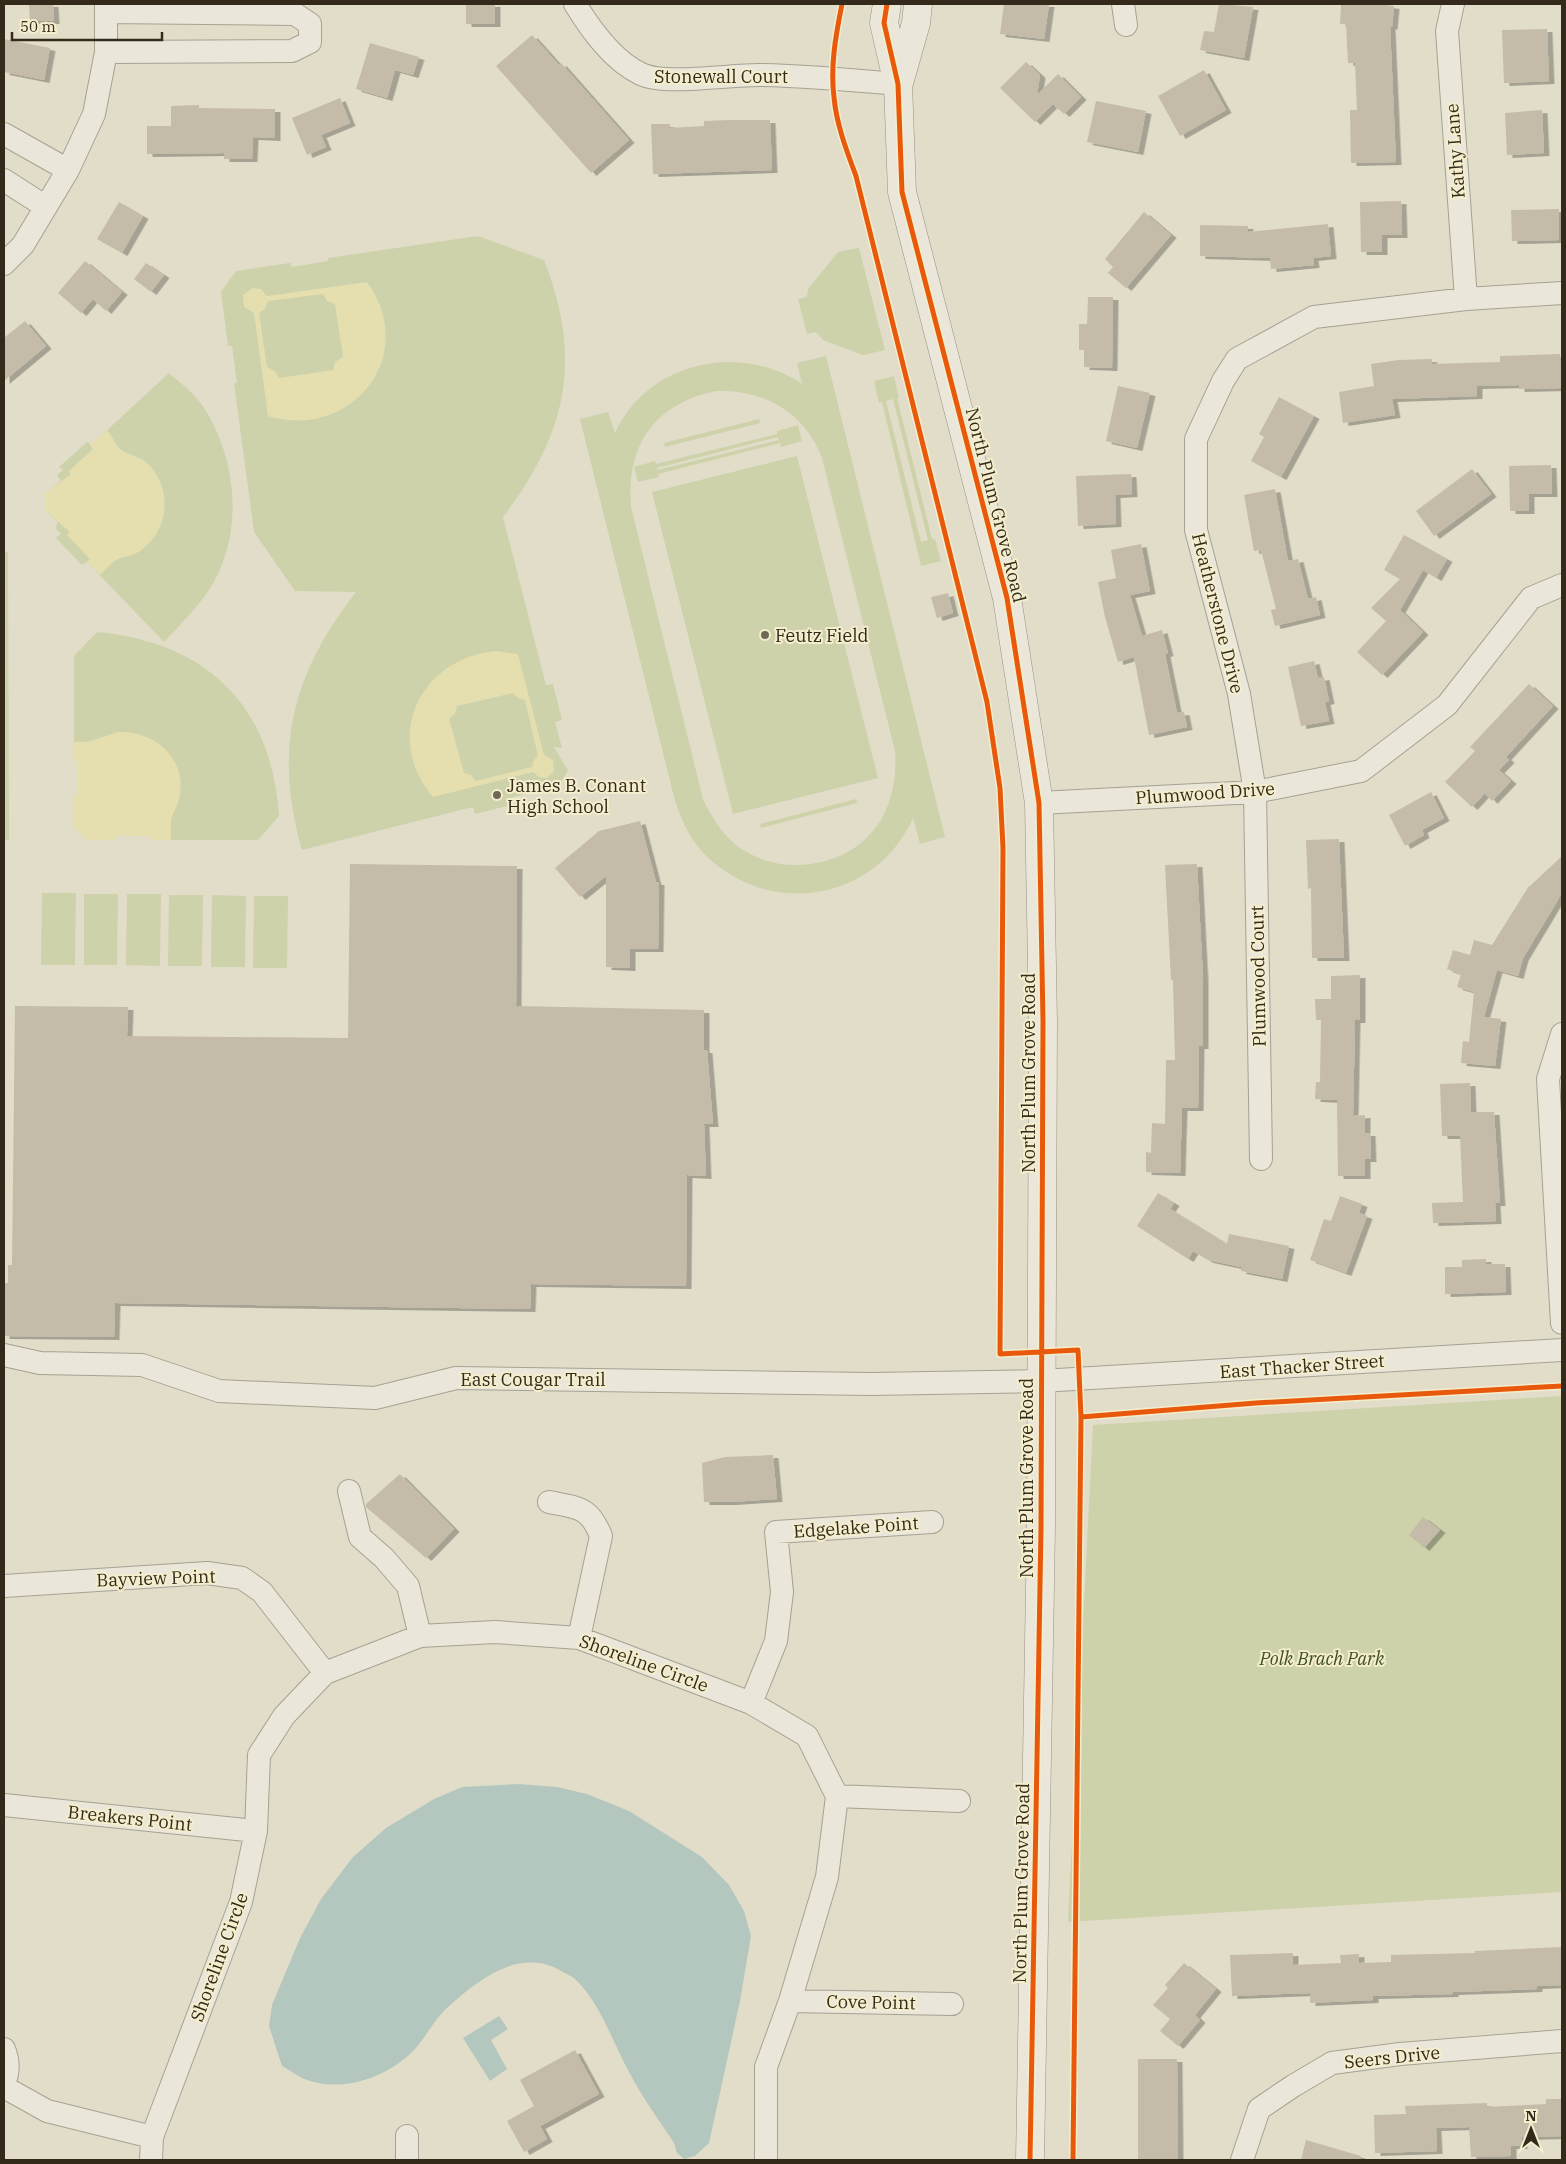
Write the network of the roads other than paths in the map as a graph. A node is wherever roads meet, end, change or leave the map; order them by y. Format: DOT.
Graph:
graph roads {
  1 [pos="575,4"];
  2 [pos="887,4"];
  3 [pos="918,4"];
  4 [pos="1453,4"];
  5 [pos="106,8"];
  6 [pos="106,52"];
  7 [pos="898,84"];
  8 [pos="4,134"];
  9 [pos="68,170"];
  10 [pos="4,180"];
  11 [pos="46,207"];
  12 [pos="4,264"];
  13 [pos="1562,294"];
  14 [pos="1466,299"];
  15 [pos="1562,585"];
  16 [pos="1255,792"];
  17 [pos="1039,803"];
  18 [pos="1562,1034"];
  19 [pos="1261,1159"];
  20 [pos="1562,1322"];
  21 [pos="1562,1350"];
  22 [pos="4,1355"];
  23 [pos="1041,1381"];
  24 [pos="348,1491"];
  25 [pos="549,1502"];
  26 [pos="932,1522"];
  27 [pos="4,1586"];
  28 [pos="420,1636"];
  29 [pos="579,1638"];
  30 [pos="325,1673"];
  31 [pos="752,1703"];
  32 [pos="837,1796"];
  33 [pos="959,1801"];
  34 [pos="4,1805"];
  35 [pos="256,1831"];
  36 [pos="790,2000"];
  37 [pos="952,2004"];
  38 [pos="1562,2041"];
  39 [pos="4,2049"];
  40 [pos="4,2085"];
  41 [pos="407,2136"];
  42 [pos="152,2137"];
  43 [pos="151,2160"];
  44 [pos="407,2160"];
  45 [pos="766,2160"];
  46 [pos="1030,2160"];
  47 [pos="1242,2160"];
  1 -- 7 [label="street, Stonewall Court"];
  2 -- 7 [label="street, North Plum Grove Road"];
  3 -- 7 [label="street, North Plum Grove Road"];
  4 -- 14 [label="street, Kathy Lane"];
  5 -- 6 [label="street"];
  5 -- 6 [label="street"];
  6 -- 9 [label="street"];
  7 -- 17 [label="street, North Plum Grove Road"];
  8 -- 9 [label="street"];
  9 -- 11 [label="street"];
  10 -- 11 [label="street"];
  11 -- 12 [label="street"];
  13 -- 14 [label="street, Heatherstone Drive"];
  14 -- 16 [label="street, Heatherstone Drive"];
  15 -- 16 [label="street, Plumwood Drive"];
  16 -- 17 [label="street, Plumwood Drive"];
  16 -- 19 [label="street, Plumwood Court"];
  17 -- 23 [label="street, North Plum Grove Road"];
  18 -- 20 [label="street"];
  21 -- 23 [label="street, East Thacker Street"];
  22 -- 23 [label="street, East Cougar Trail"];
  23 -- 46 [label="street, North Plum Grove Road"];
  24 -- 28 [label="street"];
  25 -- 29 [label="street"];
  26 -- 31 [label="street, Edgelake Point"];
  27 -- 30 [label="street, Bayview Point"];
  28 -- 29 [label="street, Shoreline Circle"];
  28 -- 30 [label="street, Shoreline Circle"];
  29 -- 31 [label="street, Shoreline Circle"];
  30 -- 35 [label="street, Shoreline Circle"];
  31 -- 32 [label="street, Shoreline Circle"];
  32 -- 33 [label="street"];
  32 -- 36 [label="street"];
  34 -- 35 [label="street, Breakers Point"];
  35 -- 42 [label="street, Shoreline Circle"];
  36 -- 37 [label="street, Cove Point"];
  36 -- 45 [label="street"];
  38 -- 47 [label="street, Seers Drive"];
  39 -- 40 [label="street"];
  40 -- 42 [label="street"];
  41 -- 44 [label="street"];
  42 -- 43 [label="street, Shoreline Circle"];
}
